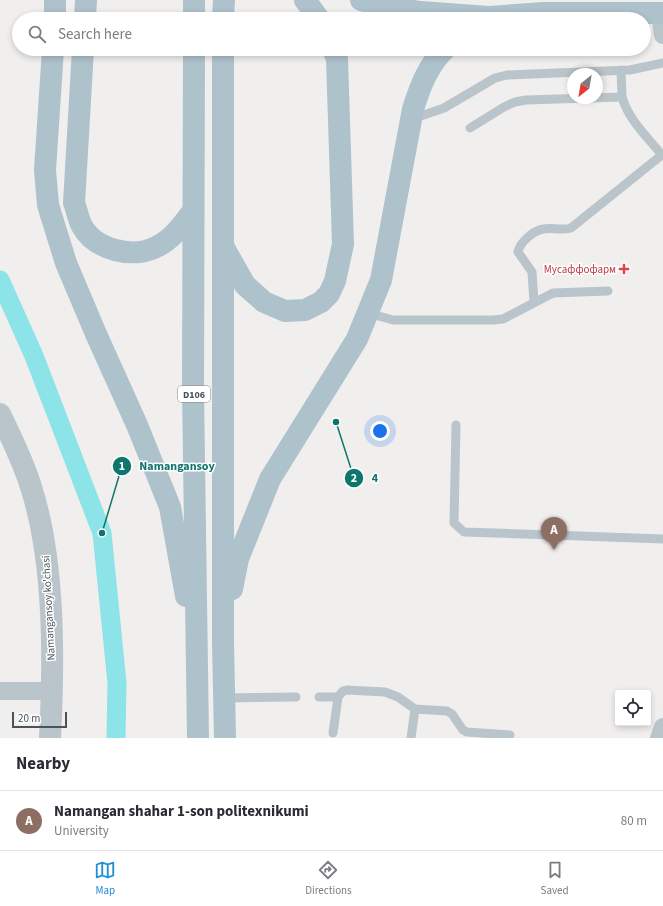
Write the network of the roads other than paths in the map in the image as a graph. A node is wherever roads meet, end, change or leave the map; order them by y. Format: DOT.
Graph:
graph roads {
  1 [pos="55,0"];
  2 [pos="86,0"];
  3 [pos="194,0"];
  4 [pos="224,0"];
  5 [pos="306,0"];
  6 [pos="361,0"];
  7 [pos="54,12"];
  8 [pos="85,12"];
  9 [pos="194,12"];
  10 [pos="223,12"];
  11 [pos="314,12"];
  12 [pos="420,12"];
  13 [pos="651,13"];
  14 [pos="662,13"];
  15 [pos="663,35"];
  16 [pos="52,56"];
  17 [pos="83,56"];
  18 [pos="194,56"];
  19 [pos="223,56"];
  20 [pos="336,56"];
  21 [pos="438,56"];
  22 [pos="663,63"];
  23 [pos="621,70"];
  24 [pos="622,97"];
  25 [pos="412,119"];
  26 [pos="470,128"];
  27 [pos="663,155"];
  28 [pos="193,211"];
  29 [pos="222,244"];
  30 [pos="608,291"];
  31 [pos="534,302"];
  32 [pos="368,313"];
  33 [pos="1,418"];
  34 [pos="456,425"];
  35 [pos="663,539"];
  36 [pos="223,642"];
  37 [pos="198,643"];
  38 [pos="0,691"];
  39 [pos="52,692"];
  40 [pos="296,697"];
  41 [pos="319,697"];
  42 [pos="338,697"];
  43 [pos="224,698"];
  44 [pos="415,709"];
  45 [pos="663,727"];
  46 [pos="333,734"];
  47 [pos="510,735"];
  48 [pos="50,738"];
  49 [pos="198,738"];
  50 [pos="225,738"];
  51 [pos="411,738"];
  52 [pos="659,738"];
  1 -- 7 [label="main road"];
  2 -- 8 [label="main road"];
  3 -- 9 [label="main road"];
  4 -- 10 [label="main road"];
  5 -- 11 [label="main road"];
  6 -- 12 [label="main road"];
  13 -- 14 [label="main road"];
  14 -- 15 [label="street"];
  16 -- 37 [label="main road"];
  17 -- 28 [label="main road"];
  18 -- 28 [label="main road, D106"];
  19 -- 29 [label="main road, D106"];
  20 -- 29 [label="main road"];
  21 -- 25 [label="main road"];
  22 -- 23 [label="lane"];
  23 -- 24 [label="lane"];
  23 -- 25 [label="lane"];
  24 -- 26 [label="lane"];
  24 -- 27 [label="lane"];
  25 -- 32 [label="main road"];
  27 -- 31 [label="lane"];
  28 -- 37 [label="main road, D106"];
  29 -- 36 [label="main road, D106"];
  30 -- 31 [label="lane"];
  31 -- 32 [label="lane"];
  32 -- 36 [label="main road"];
  33 -- 39 [label="street, Namangansoy ko'chasi"];
  34 -- 35 [label="lane"];
  36 -- 43 [label="main road, D106"];
  37 -- 49 [label="main road, D106"];
  38 -- 39 [label="street"];
  39 -- 48 [label="street, Namangansoy ko'chasi"];
  40 -- 43 [label="lane"];
  41 -- 42 [label="lane"];
  42 -- 44 [label="lane"];
  42 -- 46 [label="lane"];
  43 -- 50 [label="main road, D106"];
  44 -- 47 [label="lane"];
  44 -- 51 [label="lane"];
  45 -- 52 [label="street"];
}
